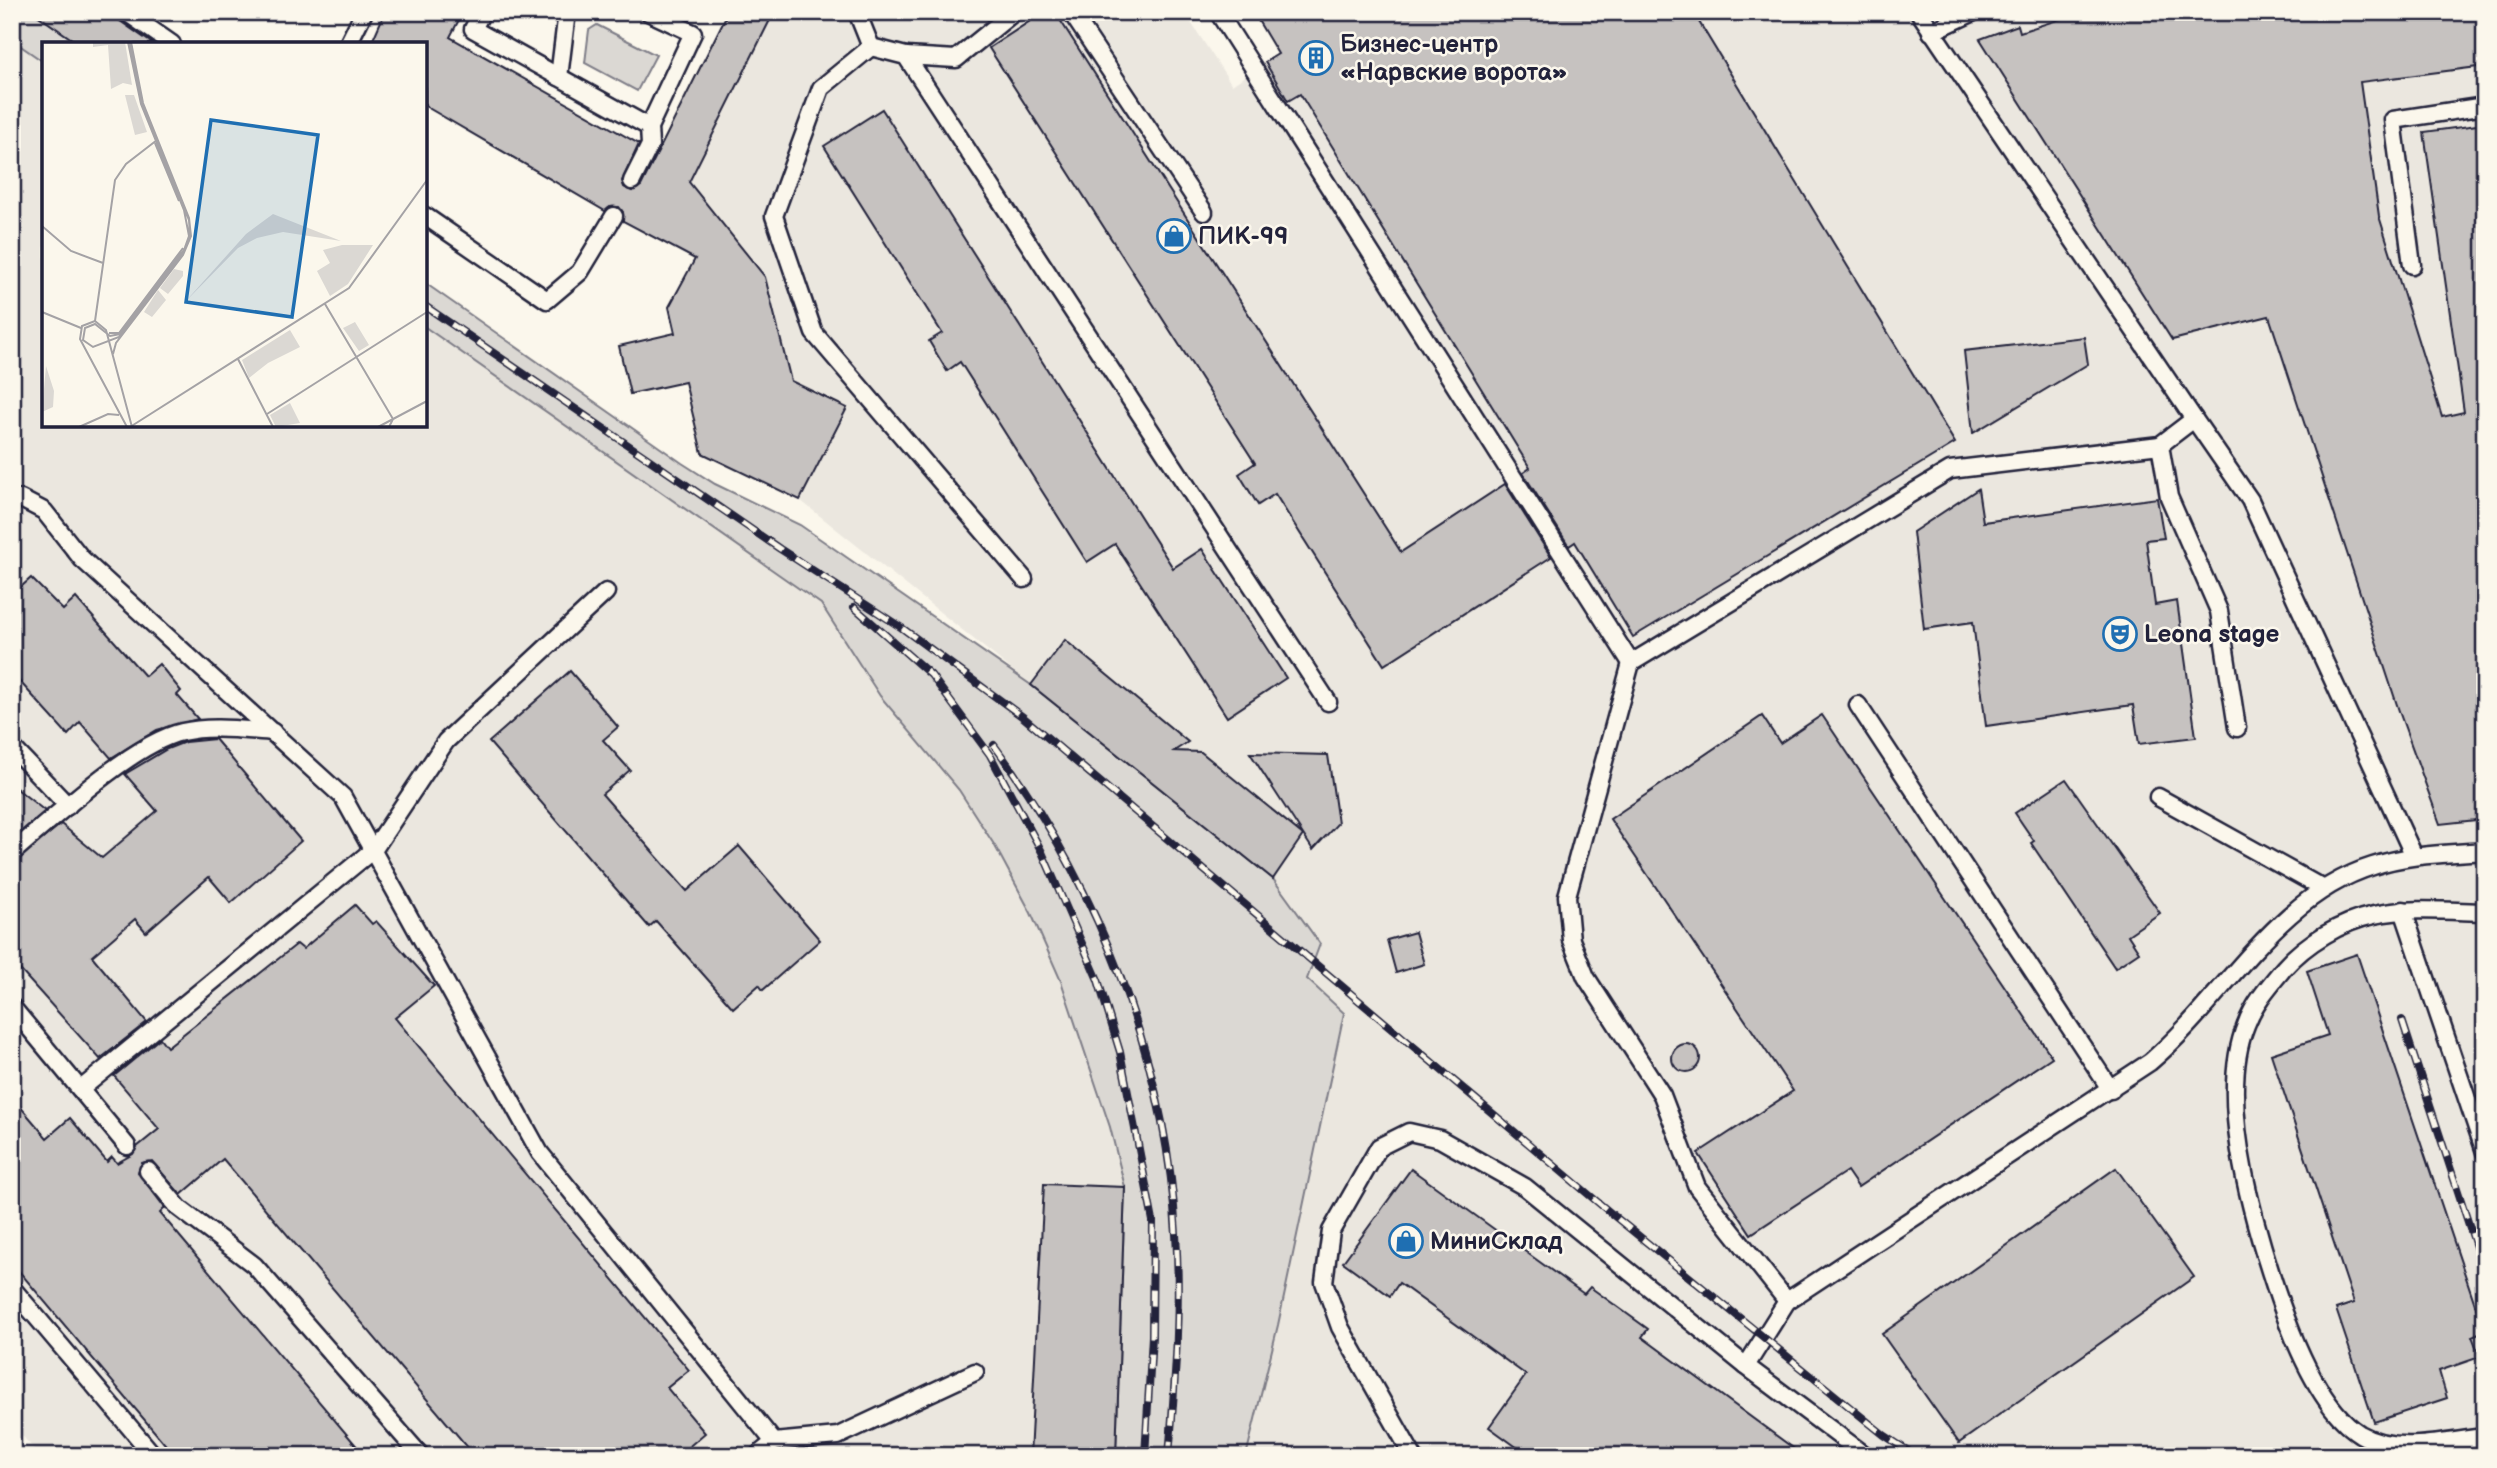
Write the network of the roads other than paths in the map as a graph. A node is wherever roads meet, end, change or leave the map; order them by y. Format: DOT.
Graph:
graph roads {
  1 [pos="125,12"];
  2 [pos="364,12"];
  3 [pos="482,12"];
  4 [pos="567,12"];
  5 [pos="648,12"];
  6 [pos="857,12"];
  7 [pos="1014,12"];
  8 [pos="1071,12"];
  9 [pos="1218,12"];
  10 [pos="1919,12"];
  11 [pos="1974,12"];
  12 [pos="1931,32"];
  13 [pos="169,42"];
  14 [pos="349,42"];
  15 [pos="871,47"];
  16 [pos="906,56"];
  17 [pos="559,77"];
  18 [pos="2485,106"];
  19 [pos="649,127"];
  20 [pos="632,181"];
  21 [pos="1204,212"];
  22 [pos="614,216"];
  23 [pos="427,217"];
  24 [pos="2412,265"];
  25 [pos="2194,419"];
  26 [pos="2161,445"];
  27 [pos="12,499"];
  28 [pos="1024,579"];
  29 [pos="606,592"];
  30 [pos="1631,663"];
  31 [pos="1328,702"];
  32 [pos="1858,705"];
  33 [pos="2237,728"];
  34 [pos="273,732"];
  35 [pos="12,747"];
  36 [pos="2158,797"];
  37 [pos="68,806"];
  38 [pos="374,849"];
  39 [pos="2485,851"];
  40 [pos="12,853"];
  41 [pos="2414,856"];
  42 [pos="2324,889"];
  43 [pos="2403,909"];
  44 [pos="2485,912"];
  45 [pos="12,1007"];
  46 [pos="80,1089"];
  47 [pos="2111,1090"];
  48 [pos="127,1146"];
  49 [pos="2485,1152"];
  50 [pos="148,1171"];
  51 [pos="12,1288"];
  52 [pos="1787,1301"];
  53 [pos="1746,1366"];
  54 [pos="975,1372"];
  55 [pos="2485,1437"];
  56 [pos="774,1442"];
  57 [pos="154,1456"];
  58 [pos="421,1456"];
  59 [pos="757,1456"];
  60 [pos="1413,1456"];
  61 [pos="1866,1456"];
  1 -- 13 [label="lane"];
  2 -- 14 [label="lane"];
  3 -- 17 [label="lane"];
  4 -- 17 [label="lane"];
  5 -- 19 [label="lane"];
  6 -- 15 [label="lane"];
  7 -- 16 [label="lane"];
  8 -- 21 [label="lane"];
  9 -- 30 [label="lane"];
  10 -- 12 [label="lane"];
  11 -- 12 [label="lane"];
  12 -- 25 [label="lane"];
  15 -- 16 [label="lane"];
  15 -- 28 [label="lane"];
  16 -- 31 [label="lane"];
  17 -- 19 [label="lane"];
  18 -- 24 [label="lane"];
  19 -- 20 [label="lane"];
  22 -- 23 [label="lane"];
  25 -- 26 [label="lane"];
  25 -- 41 [label="lane"];
  26 -- 30 [label="lane"];
  26 -- 33 [label="lane"];
  27 -- 34 [label="lane"];
  29 -- 38 [label="lane"];
  30 -- 52 [label="lane"];
  32 -- 47 [label="lane"];
  34 -- 37 [label="lane"];
  34 -- 38 [label="lane"];
  35 -- 37 [label="lane"];
  36 -- 42 [label="lane"];
  37 -- 40 [label="lane"];
  38 -- 46 [label="lane"];
  38 -- 56 [label="lane"];
  39 -- 41 [label="lane"];
  41 -- 42 [label="lane"];
  42 -- 47 [label="lane"];
  43 -- 44 [label="lane"];
  43 -- 49 [label="lane"];
  43 -- 55 [label="lane"];
  45 -- 46 [label="lane"];
  46 -- 48 [label="lane"];
  47 -- 52 [label="lane"];
  50 -- 58 [label="lane"];
  51 -- 57 [label="lane"];
  52 -- 53 [label="lane"];
  53 -- 60 [label="lane"];
  53 -- 61 [label="lane"];
  54 -- 56 [label="lane"];
  56 -- 59 [label="lane"];
}
